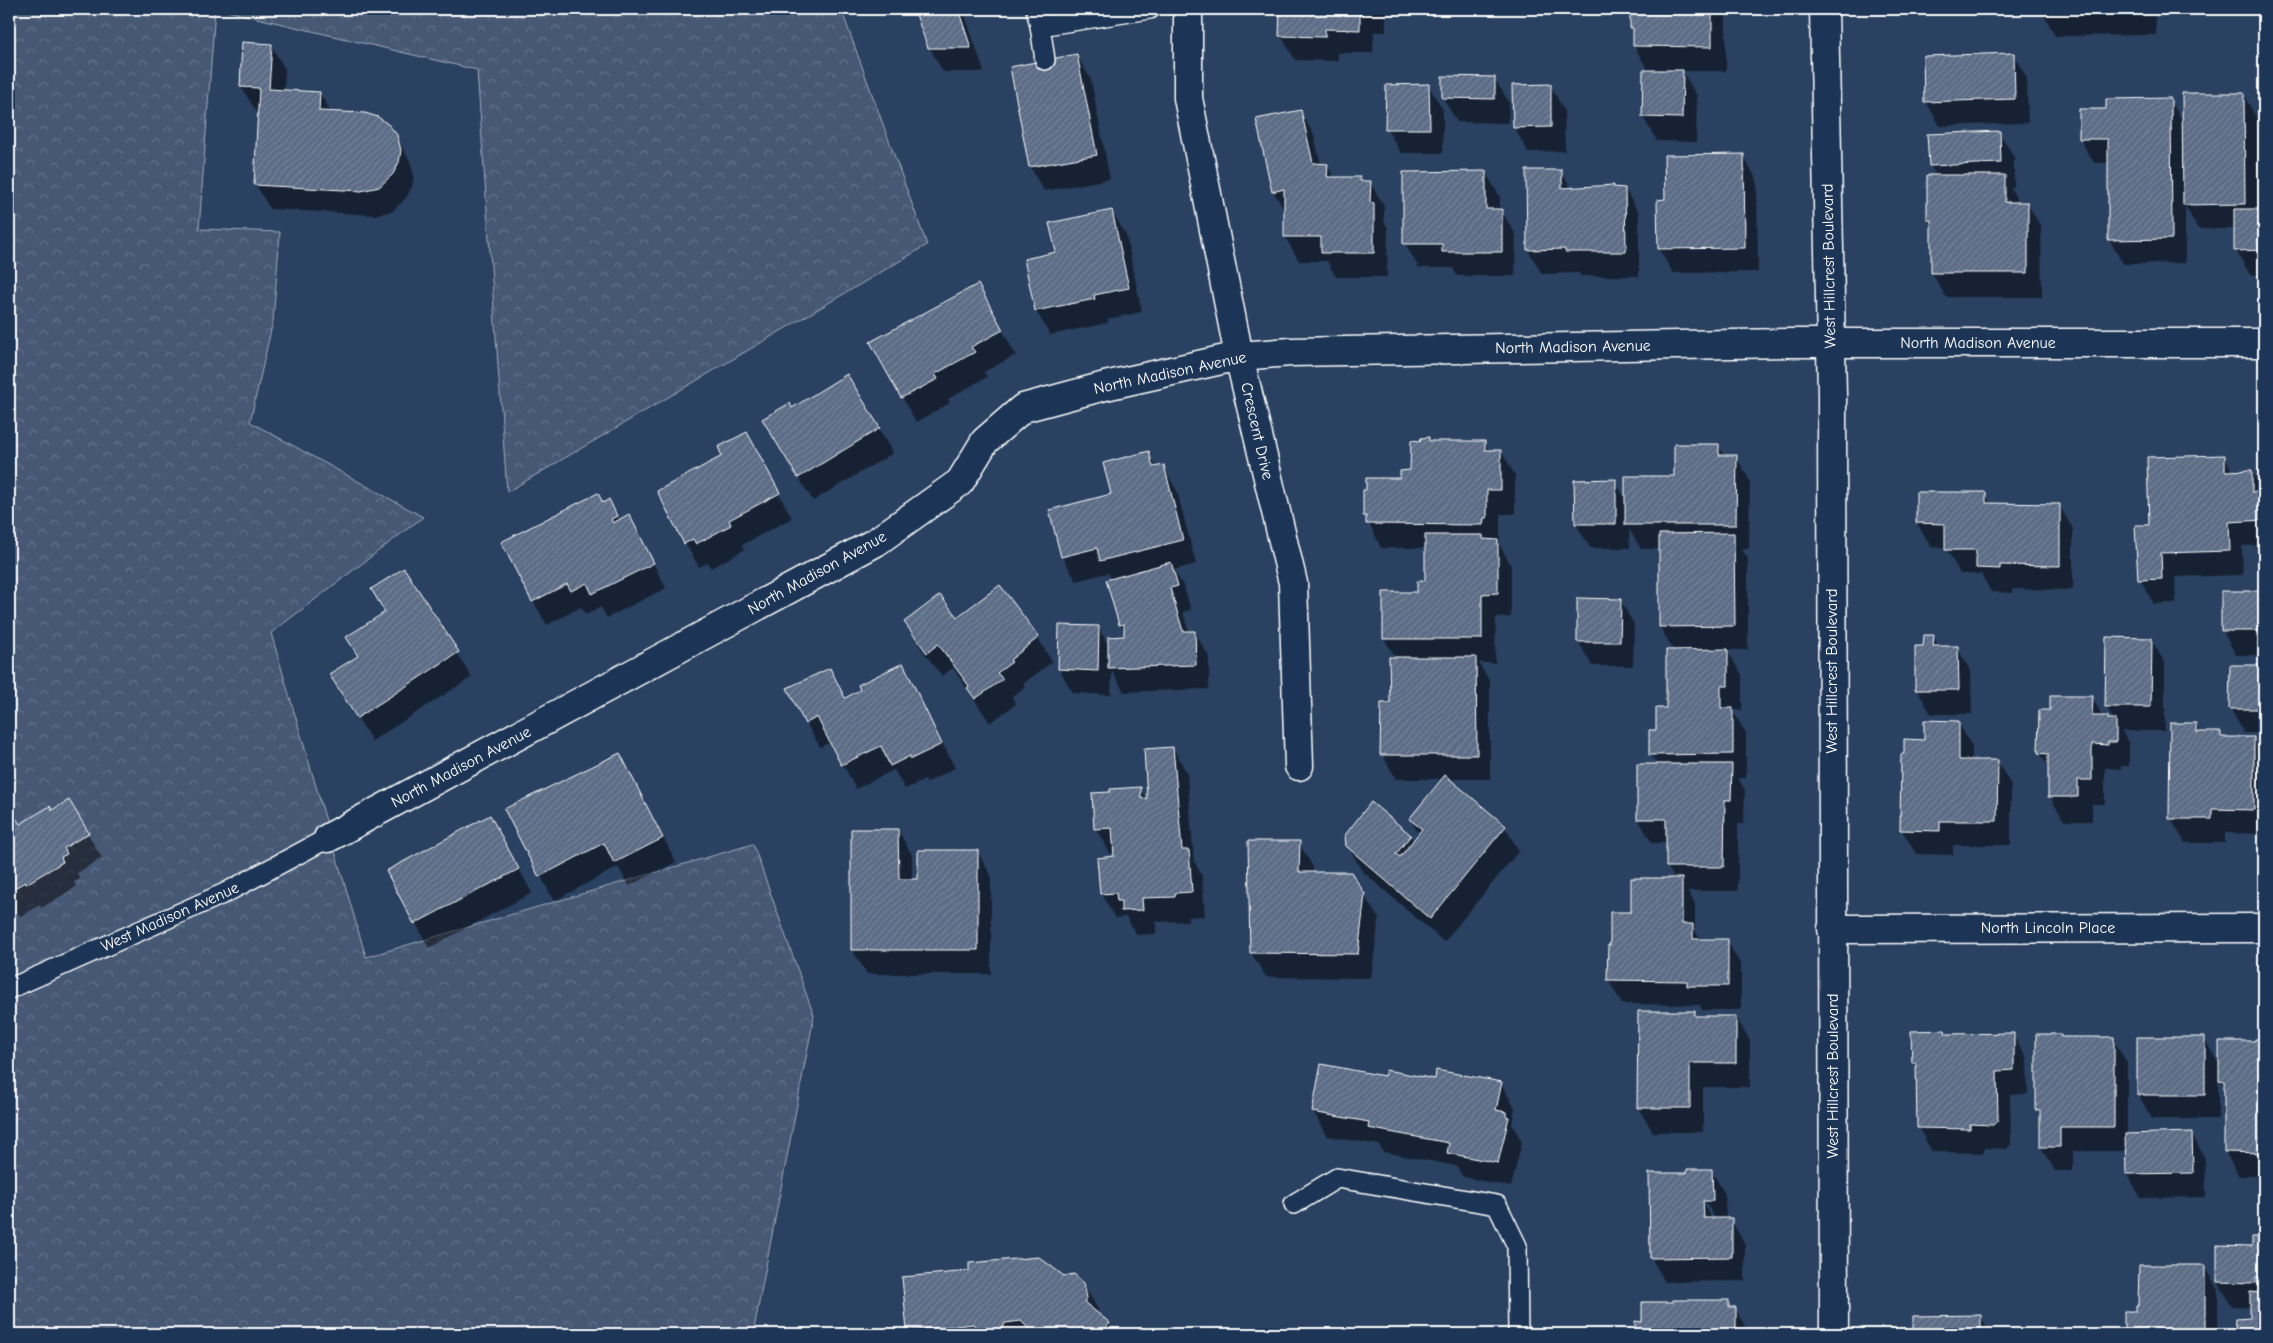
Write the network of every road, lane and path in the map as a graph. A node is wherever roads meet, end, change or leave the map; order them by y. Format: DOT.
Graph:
graph roads {
  1 [pos="1150,9"];
  2 [pos="1188,9"];
  3 [pos="1824,9"];
  4 [pos="1038,17"];
  5 [pos="1045,60"];
  6 [pos="1831,343"];
  7 [pos="2264,344"];
  8 [pos="1239,356"];
  9 [pos="1299,766"];
  10 [pos="328,838"];
  11 [pos="2264,928"];
  12 [pos="1832,929"];
  13 [pos="9,989"];
  14 [pos="1294,1204"];
  15 [pos="1518,1334"];
  16 [pos="1834,1334"];
  1 -- 4 [label="lane"];
  2 -- 8 [label="street, Crescent Drive"];
  3 -- 6 [label="street, West Hillcrest Boulevard"];
  4 -- 5 [label="lane"];
  6 -- 7 [label="street, North Madison Avenue"];
  6 -- 8 [label="street, North Madison Avenue"];
  6 -- 12 [label="street, West Hillcrest Boulevard"];
  8 -- 9 [label="street, Crescent Drive"];
  8 -- 10 [label="street, North Madison Avenue"];
  10 -- 13 [label="lane, West Madison Avenue"];
  11 -- 12 [label="street, North Lincoln Place"];
  12 -- 16 [label="street, West Hillcrest Boulevard"];
  14 -- 15 [label="lane"];
}
